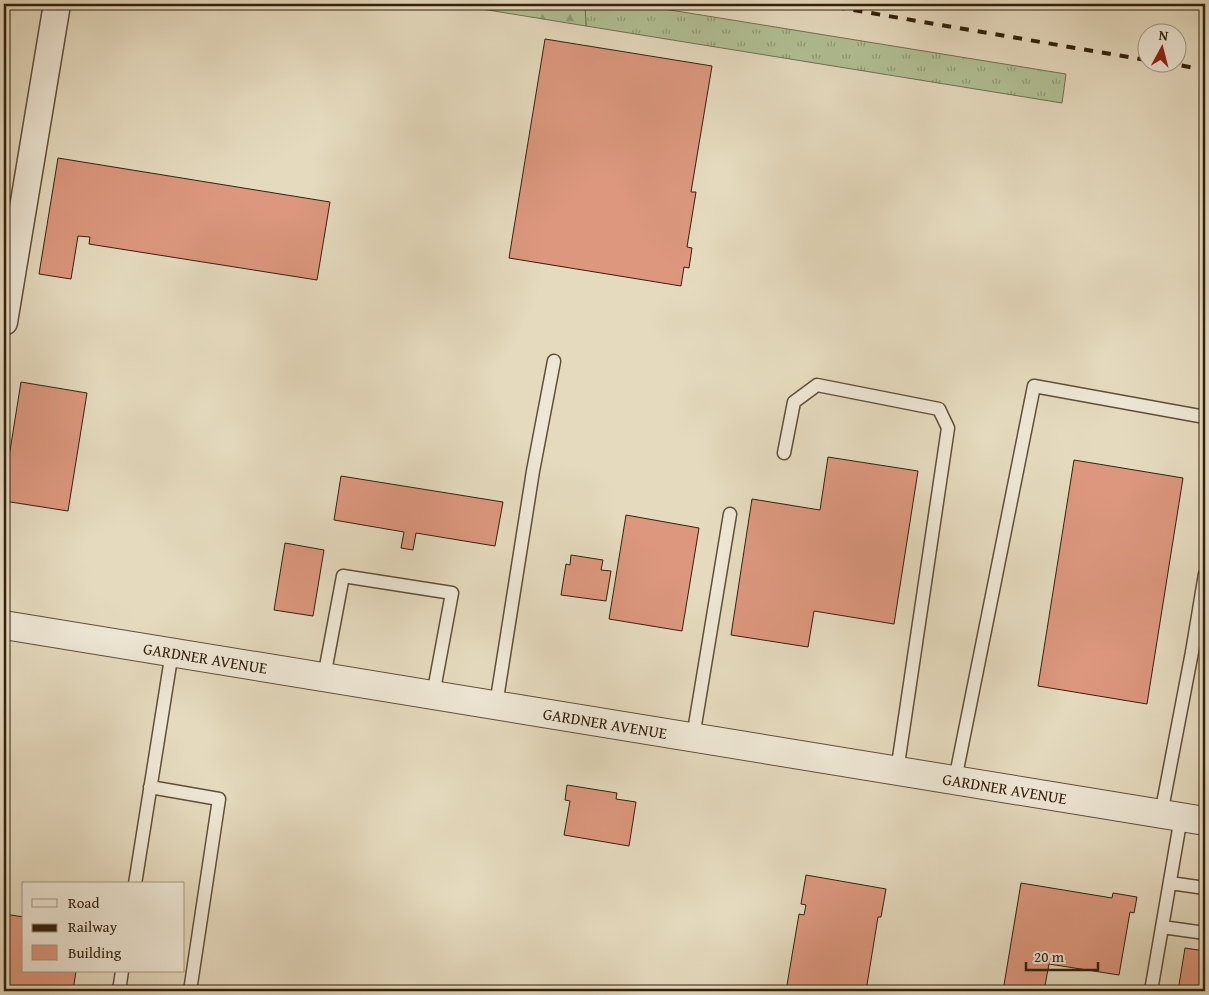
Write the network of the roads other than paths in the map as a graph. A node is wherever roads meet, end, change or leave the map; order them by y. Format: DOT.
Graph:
graph roads {
  1 [pos="58,4"];
  2 [pos="4,322"];
  3 [pos="554,361"];
  4 [pos="1205,417"];
  5 [pos="784,453"];
  6 [pos="730,514"];
  7 [pos="1205,574"];
  8 [pos="4,625"];
  9 [pos="172,652"];
  10 [pos="324,677"];
  11 [pos="433,695"];
  12 [pos="496,705"];
  13 [pos="693,737"];
  14 [pos="897,771"];
  15 [pos="954,780"];
  16 [pos="150,787"];
  17 [pos="1182,817"];
  18 [pos="136,882"];
  19 [pos="1170,883"];
  20 [pos="1205,888"];
  21 [pos="1162,927"];
  22 [pos="1205,933"];
  23 [pos="122,972"];
  24 [pos="119,991"];
  25 [pos="190,991"];
  26 [pos="1152,991"];
  1 -- 2 [label="street"];
  3 -- 12 [label="lane"];
  4 -- 15 [label="lane"];
  5 -- 14 [label="lane"];
  6 -- 13 [label="lane"];
  7 -- 17 [label="lane"];
  8 -- 9 [label="street, GARDNER AVENUE"];
  9 -- 10 [label="street, GARDNER AVENUE"];
  9 -- 16 [label="lane"];
  10 -- 11 [label="street, GARDNER AVENUE"];
  10 -- 11 [label="lane"];
  11 -- 12 [label="street, GARDNER AVENUE"];
  12 -- 13 [label="street, GARDNER AVENUE"];
  13 -- 14 [label="street, GARDNER AVENUE"];
  14 -- 15 [label="street, GARDNER AVENUE"];
  15 -- 17 [label="street, GARDNER AVENUE"];
  16 -- 18 [label="lane"];
  16 -- 25 [label="lane"];
  17 -- 19 [label="lane"];
  19 -- 20 [label="lane"];
  19 -- 21 [label="lane"];
  21 -- 22 [label="lane"];
  21 -- 26 [label="lane"];
  23 -- 24 [label="lane"];
}
